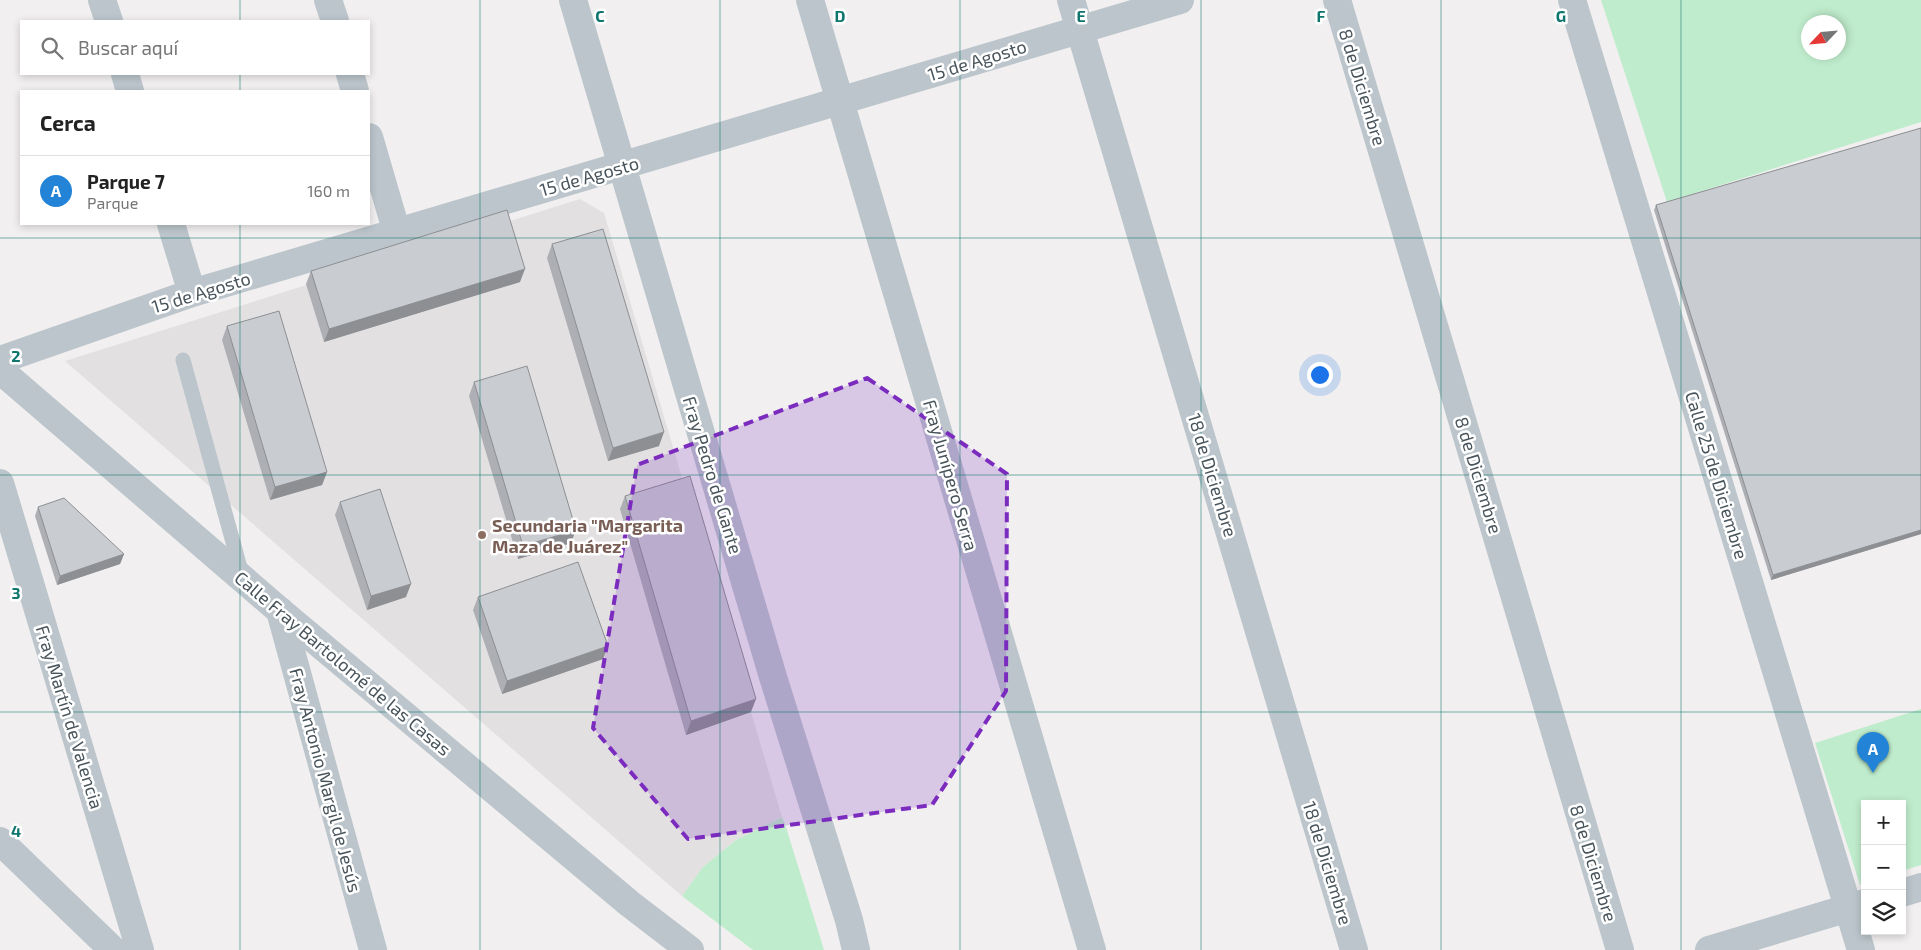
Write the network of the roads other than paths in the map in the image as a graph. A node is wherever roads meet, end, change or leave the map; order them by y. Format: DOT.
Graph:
graph roads {
  1 [pos="102,0"];
  2 [pos="328,0"];
  3 [pos="573,0"];
  4 [pos="810,0"];
  5 [pos="1071,0"];
  6 [pos="1180,0"];
  7 [pos="1337,0"];
  8 [pos="1572,0"];
  9 [pos="109,20"];
  10 [pos="335,20"];
  11 [pos="1080,29"];
  12 [pos="125,75"];
  13 [pos="350,75"];
  14 [pos="130,90"];
  15 [pos="355,90"];
  16 [pos="841,101"];
  17 [pos="370,140"];
  18 [pos="622,167"];
  19 [pos="171,225"];
  20 [pos="397,233"];
  21 [pos="192,293"];
  22 [pos="0,360"];
  23 [pos="183,360"];
  24 [pos="0,370"];
  25 [pos="0,483"];
  26 [pos="244,579"];
  27 [pos="280,611"];
  28 [pos="0,841"];
  29 [pos="1921,888"];
  30 [pos="1906,892"];
  31 [pos="1857,906"];
  32 [pos="112,950"];
  33 [pos="140,950"];
  34 [pos="373,950"];
  35 [pos="690,950"];
  36 [pos="856,950"];
  37 [pos="1092,950"];
  38 [pos="1354,950"];
  39 [pos="1620,950"];
  40 [pos="1708,950"];
  41 [pos="1861,950"];
  1 -- 9 [label="street"];
  2 -- 10 [label="street"];
  3 -- 18 [label="street, Fray Pedro de Gante"];
  4 -- 16 [label="street, Fray Junípero Serra"];
  5 -- 11 [label="street, 18 de Diciembre"];
  6 -- 11 [label="street, 15 de Agosto"];
  7 -- 39 [label="street, 8 de Diciembre"];
  8 -- 31 [label="street, Calle 25 de Diciembre"];
  11 -- 16 [label="street, 15 de Agosto"];
  11 -- 38 [label="street, 18 de Diciembre"];
  12 -- 14 [label="street"];
  13 -- 15 [label="street"];
  16 -- 18 [label="street, 15 de Agosto"];
  16 -- 37 [label="street, Fray Junípero Serra"];
  17 -- 20 [label="street"];
  18 -- 20 [label="street, 15 de Agosto"];
  18 -- 36 [label="street, Fray Pedro de Gante"];
  19 -- 21 [label="street"];
  20 -- 21 [label="street, 15 de Agosto"];
  21 -- 22 [label="street, 15 de Agosto"];
  23 -- 26 [label="lane"];
  24 -- 26 [label="street, Calle Fray Bartolomé de las Casas"];
  25 -- 33 [label="street, Fray Martín de Valencia"];
  26 -- 27 [label="street, Calle Fray Bartolomé de las Casas"];
  27 -- 34 [label="street, Fray Antonio Margil de Jesús"];
  27 -- 35 [label="street, Calle Fray Bartolomé de las Casas"];
  28 -- 32 [label="street"];
  29 -- 30 [label="street"];
  31 -- 40 [label="street"];
  31 -- 41 [label="street, Calle 25 de Diciembre"];
}
